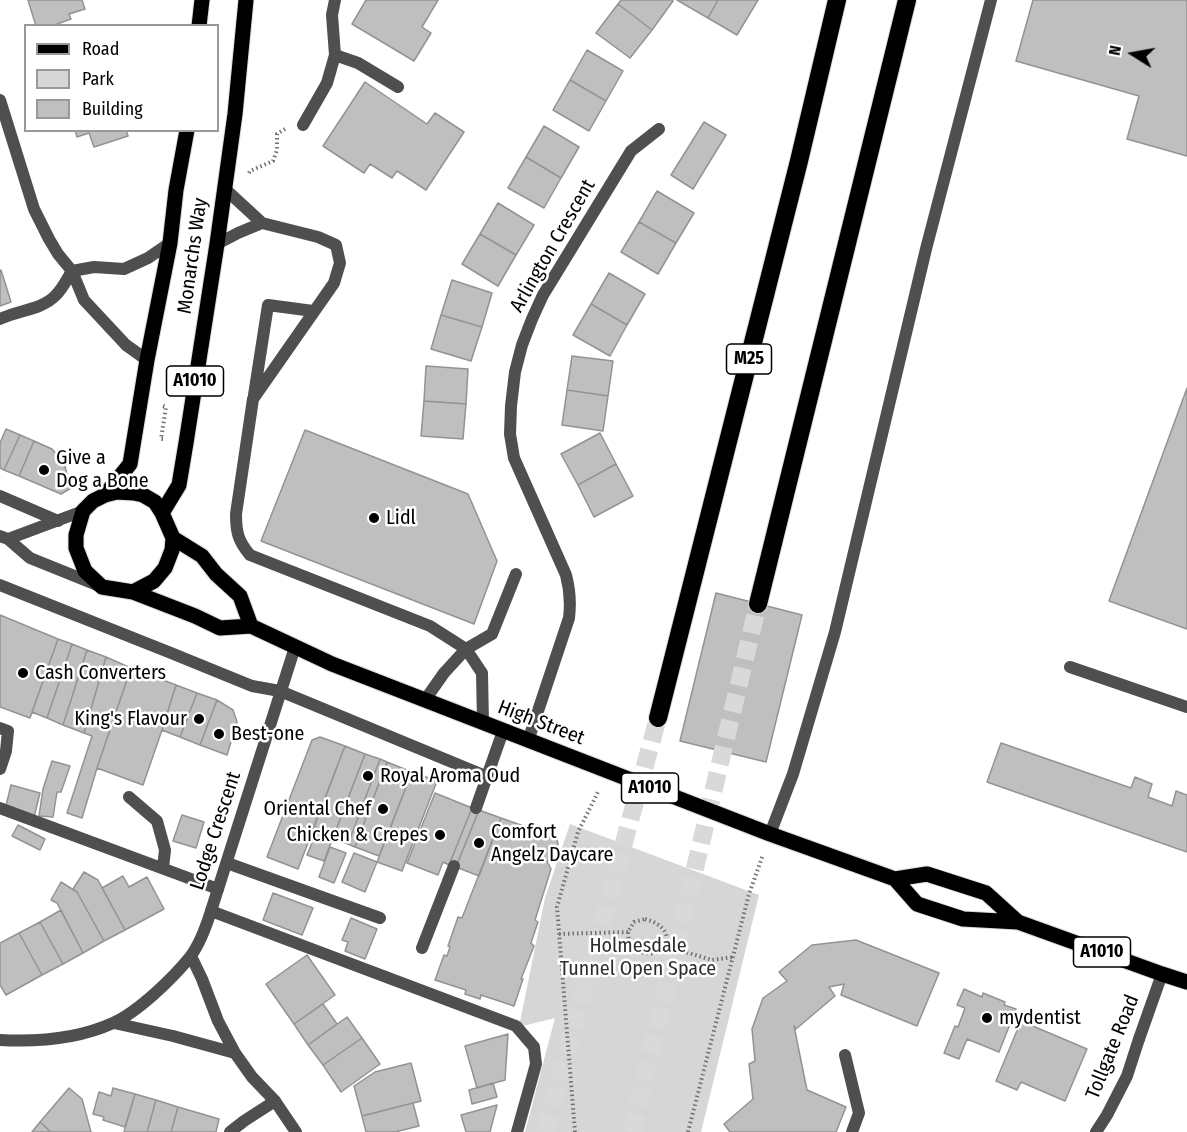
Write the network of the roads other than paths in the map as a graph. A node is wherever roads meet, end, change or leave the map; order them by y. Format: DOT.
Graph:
graph roads {
  1 [pos="202,0"];
  2 [pos="246,0"];
  3 [pos="335,0"];
  4 [pos="837,0"];
  5 [pos="907,0"];
  6 [pos="992,0"];
  7 [pos="199,24"];
  8 [pos="335,55"];
  9 [pos="398,87"];
  10 [pos="0,100"];
  11 [pos="303,126"];
  12 [pos="659,129"];
  13 [pos="186,132"];
  14 [pos="224,188"];
  15 [pos="262,223"];
  16 [pos="170,243"];
  17 [pos="217,244"];
  18 [pos="72,271"];
  19 [pos="313,311"];
  20 [pos="0,319"];
  21 [pos="147,360"];
  22 [pos="253,399"];
  23 [pos="105,495"];
  24 [pos="0,496"];
  25 [pos="83,511"];
  26 [pos="162,513"];
  27 [pos="58,521"];
  28 [pos="4,538"];
  29 [pos="173,538"];
  30 [pos="516,574"];
  31 [pos="0,585"];
  32 [pos="102,587"];
  33 [pos="133,592"];
  34 [pos="758,604"];
  35 [pos="251,626"];
  36 [pos="295,647"];
  37 [pos="466,649"];
  38 [pos="1070,667"];
  39 [pos="280,691"];
  40 [pos="425,700"];
  41 [pos="1187,707"];
  42 [pos="658,718"];
  43 [pos="483,723"];
  44 [pos="0,728"];
  45 [pos="503,731"];
  46 [pos="528,741"];
  47 [pos="0,769"];
  48 [pos="488,777"];
  49 [pos="129,797"];
  50 [pos="0,808"];
  51 [pos="476,808"];
  52 [pos="770,834"];
  53 [pos="227,863"];
  54 [pos="453,866"];
  55 [pos="163,868"];
  56 [pos="895,879"];
  57 [pos="218,889"];
  58 [pos="211,911"];
  59 [pos="380,918"];
  60 [pos="1018,922"];
  61 [pos="422,948"];
  62 [pos="191,956"];
  63 [pos="1162,974"];
  64 [pos="1187,982"];
  65 [pos="114,1023"];
  66 [pos="0,1040"];
  67 [pos="235,1053"];
  68 [pos="845,1055"];
  69 [pos="274,1101"];
  70 [pos="230,1132"];
  71 [pos="296,1132"];
  72 [pos="517,1132"];
  73 [pos="852,1132"];
  74 [pos="1096,1132"];
  1 -- 7 [label="main road"];
  2 -- 14 [label="main road, Monarchs Way / A1010"];
  3 -- 8 [label="street"];
  4 -- 42 [label="highway, M25"];
  5 -- 34 [label="highway"];
  6 -- 52 [label="street"];
  8 -- 9 [label="street"];
  8 -- 11 [label="street"];
  10 -- 18 [label="street"];
  12 -- 46 [label="street, Arlington Crescent"];
  13 -- 16 [label="main road, Monarchs Way / A1010"];
  14 -- 15 [label="street"];
  14 -- 17 [label="main road, Monarchs Way / A1010"];
  15 -- 17 [label="street"];
  15 -- 19 [label="street"];
  16 -- 18 [label="street"];
  16 -- 21 [label="main road, Monarchs Way / A1010"];
  17 -- 26 [label="main road, Monarchs Way / A1010"];
  18 -- 20 [label="street"];
  18 -- 21 [label="street"];
  19 -- 22 [label="street"];
  19 -- 22 [label="street"];
  21 -- 23 [label="main road, Monarchs Way / A1010"];
  22 -- 37 [label="street"];
  23 -- 25 [label="main road"];
  23 -- 26 [label="main road"];
  24 -- 27 [label="street"];
  25 -- 27 [label="street"];
  25 -- 32 [label="main road"];
  26 -- 29 [label="main road"];
  27 -- 28 [label="street"];
  28 -- 32 [label="street"];
  29 -- 33 [label="main road"];
  29 -- 35 [label="main road"];
  30 -- 37 [label="street"];
  31 -- 39 [label="street"];
  32 -- 33 [label="main road"];
  33 -- 35 [label="main road, High Street / A1010"];
  35 -- 36 [label="main road, High Street / A1010"];
  36 -- 39 [label="street, Lodge Crescent"];
  36 -- 40 [label="main road, High Street / A1010"];
  37 -- 40 [label="street"];
  37 -- 43 [label="street"];
  38 -- 41 [label="street"];
  39 -- 48 [label="street"];
  39 -- 53 [label="street, Lodge Crescent"];
  40 -- 43 [label="main road, High Street / A1010"];
  43 -- 45 [label="main road, High Street / A1010"];
  44 -- 47 [label="street"];
  45 -- 46 [label="main road, High Street / A1010"];
  45 -- 48 [label="street"];
  46 -- 52 [label="main road, High Street / A1010"];
  48 -- 51 [label="street"];
  49 -- 55 [label="street"];
  50 -- 55 [label="street"];
  52 -- 56 [label="main road, High Street / A1010"];
  53 -- 57 [label="street, Lodge Crescent"];
  53 -- 59 [label="street"];
  54 -- 61 [label="street"];
  55 -- 57 [label="street"];
  56 -- 60 [label="main road, A1010"];
  56 -- 60 [label="main road"];
  57 -- 58 [label="street, Lodge Crescent"];
  58 -- 62 [label="street, Lodge Crescent"];
  58 -- 72 [label="street"];
  60 -- 63 [label="main road, A1010"];
  62 -- 65 [label="street, Lodge Crescent"];
  62 -- 67 [label="street"];
  63 -- 64 [label="main road, A1010"];
  63 -- 74 [label="street, Tollgate Road"];
  65 -- 66 [label="street, Lodge Crescent"];
  65 -- 67 [label="street"];
  67 -- 69 [label="street"];
  68 -- 73 [label="street"];
  69 -- 70 [label="street"];
  69 -- 71 [label="street"];
}
